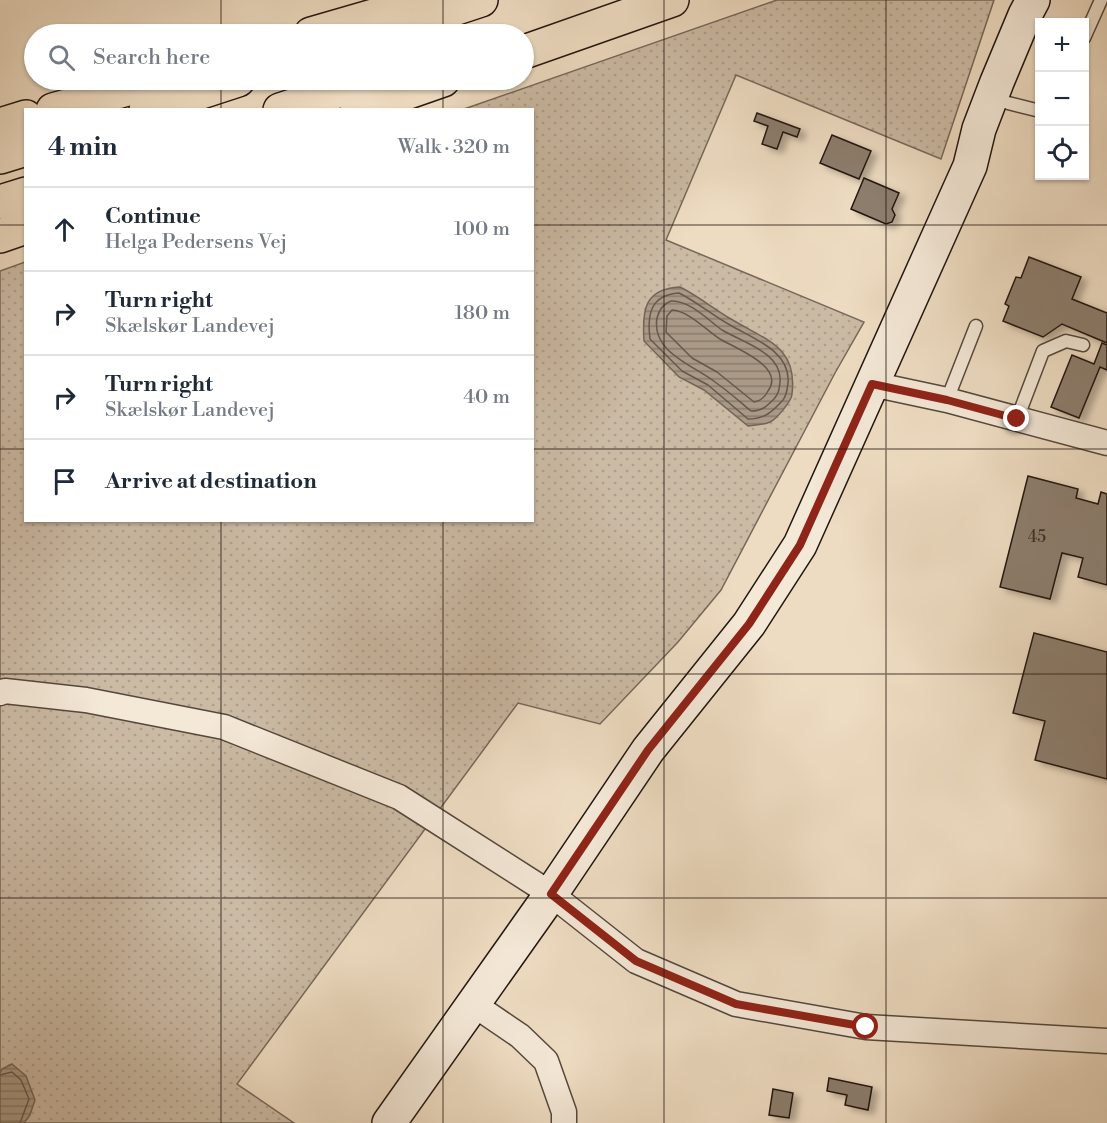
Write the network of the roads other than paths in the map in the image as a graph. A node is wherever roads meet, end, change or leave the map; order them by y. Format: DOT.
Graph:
graph roads {
  1 [pos="429,0"];
  2 [pos="481,0"];
  3 [pos="611,0"];
  4 [pos="672,0"];
  5 [pos="1033,0"];
  6 [pos="1041,0"];
  7 [pos="1101,0"];
  8 [pos="346,24"];
  9 [pos="406,24"];
  10 [pos="534,25"];
  11 [pos="1089,27"];
  12 [pos="534,48"];
  13 [pos="124,90"];
  14 [pos="207,90"];
  15 [pos="341,90"];
  16 [pos="414,90"];
  17 [pos="1008,103"];
  18 [pos="61,108"];
  19 [pos="152,108"];
  20 [pos="286,108"];
  21 [pos="363,108"];
  22 [pos="1035,110"];
  23 [pos="24,118"];
  24 [pos="0,125"];
  25 [pos="24,150"];
  26 [pos="0,157"];
  27 [pos="972,162"];
  28 [pos="24,195"];
  29 [pos="0,202"];
  30 [pos="24,228"];
  31 [pos="0,236"];
  32 [pos="976,326"];
  33 [pos="1083,345"];
  34 [pos="872,384"];
  35 [pos="947,400"];
  36 [pos="1017,419"];
  37 [pos="1107,443"];
  38 [pos="0,693"];
  39 [pos="551,894"];
  40 [pos="473,1004"];
  41 [pos="1107,1041"];
  42 [pos="389,1123"];
  43 [pos="564,1123"];
  1 -- 8 [label="highway"];
  2 -- 9 [label="highway"];
  3 -- 10 [label="highway"];
  4 -- 12 [label="highway"];
  5 -- 27 [label="street"];
  6 -- 17 [label="street"];
  7 -- 11 [label="lane"];
  13 -- 18 [label="highway"];
  14 -- 19 [label="highway"];
  15 -- 20 [label="highway"];
  16 -- 21 [label="highway"];
  17 -- 22 [label="lane"];
  17 -- 27 [label="street"];
  23 -- 24 [label="highway"];
  25 -- 26 [label="highway"];
  27 -- 34 [label="street"];
  28 -- 29 [label="highway"];
  30 -- 31 [label="highway"];
  32 -- 35 [label="lane"];
  33 -- 36 [label="lane"];
  34 -- 35 [label="street"];
  34 -- 39 [label="street"];
  35 -- 36 [label="street"];
  36 -- 37 [label="street"];
  38 -- 39 [label="street"];
  39 -- 40 [label="street"];
  39 -- 41 [label="street"];
  40 -- 42 [label="street"];
  40 -- 43 [label="street"];
}
